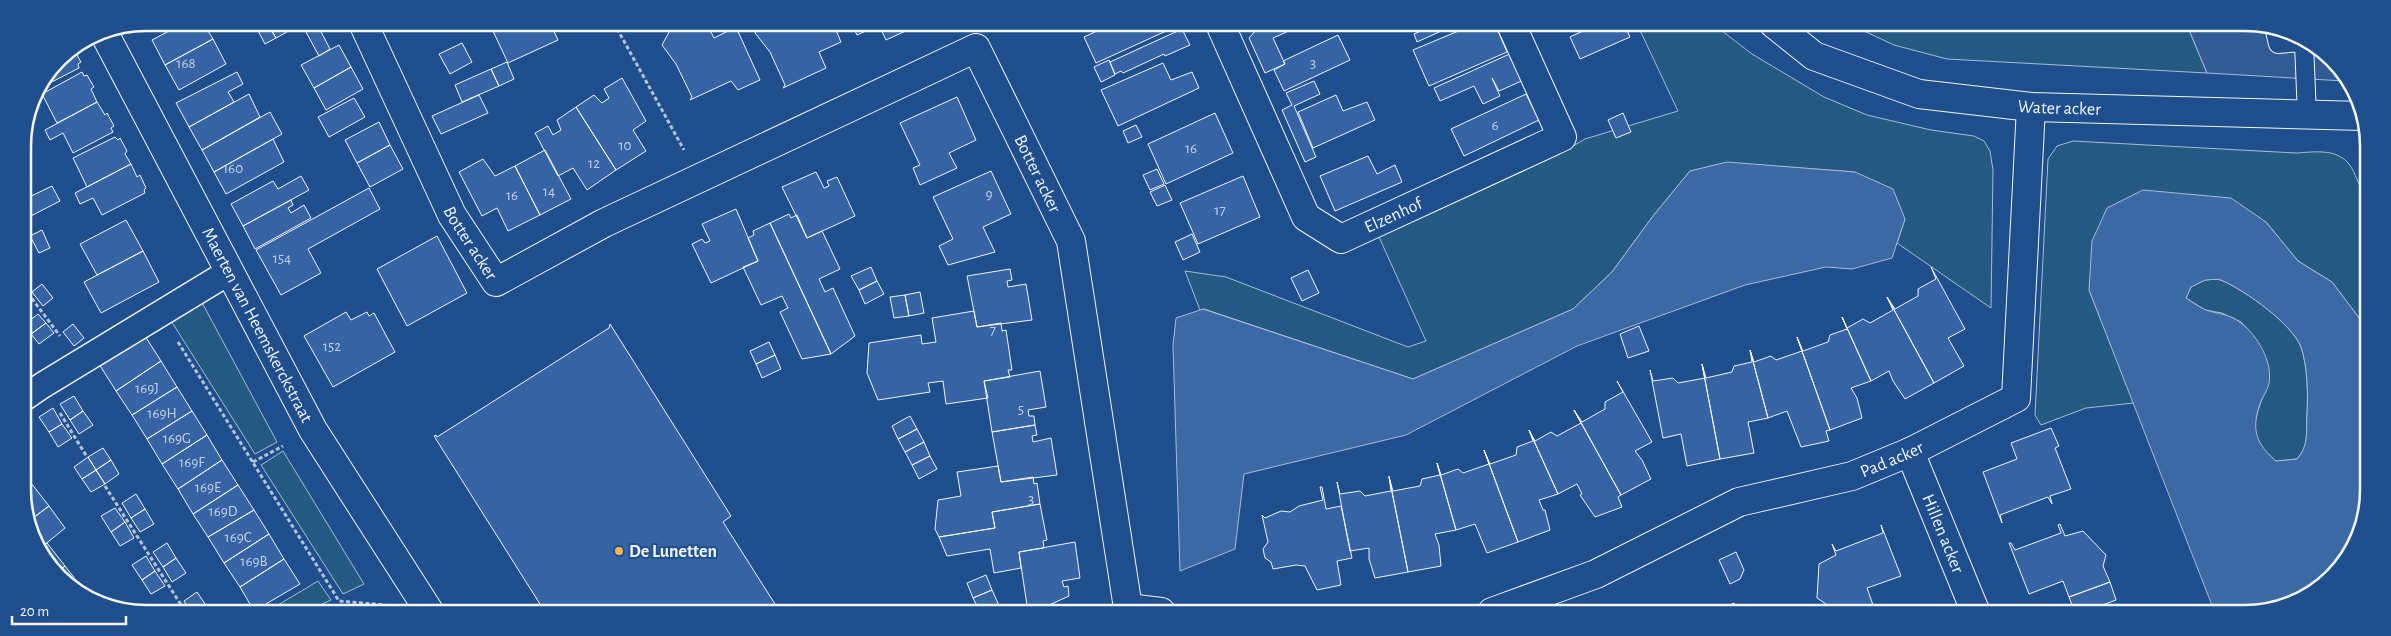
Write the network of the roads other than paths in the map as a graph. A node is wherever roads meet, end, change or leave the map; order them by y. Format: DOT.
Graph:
graph roads {
  1 [pos="367,31"];
  2 [pos="1223,31"];
  3 [pos="1514,31"];
  4 [pos="1783,31"];
  5 [pos="2276,35"];
  6 [pos="107,38"];
  7 [pos="2294,43"];
  8 [pos="2304,48"];
  9 [pos="2031,107"];
  10 [pos="2307,115"];
  11 [pos="2356,116"];
  12 [pos="229,272"];
  13 [pos="34,392"];
  14 [pos="1910,452"];
  15 [pos="422,605"];
  16 [pos="1123,605"];
  17 [pos="1511,605"];
  18 [pos="1973,605"];
  1 -- 16 [label="street, Botter acker"];
  2 -- 3 [label="street, Elzenhof"];
  4 -- 9 [label="street, Water acker"];
  5 -- 7 [label="lane"];
  6 -- 12 [label="street, Maerten van Heemskerckstraat"];
  8 -- 10 [label="lane"];
  9 -- 10 [label="street, Water acker"];
  9 -- 14 [label="street, Pad acker"];
  10 -- 11 [label="street, Water acker"];
  12 -- 13 [label="street"];
  12 -- 15 [label="street, Maerten van Heemskerckstraat"];
  14 -- 17 [label="street, Pad acker"];
  14 -- 18 [label="street, Hillen acker"];
}
